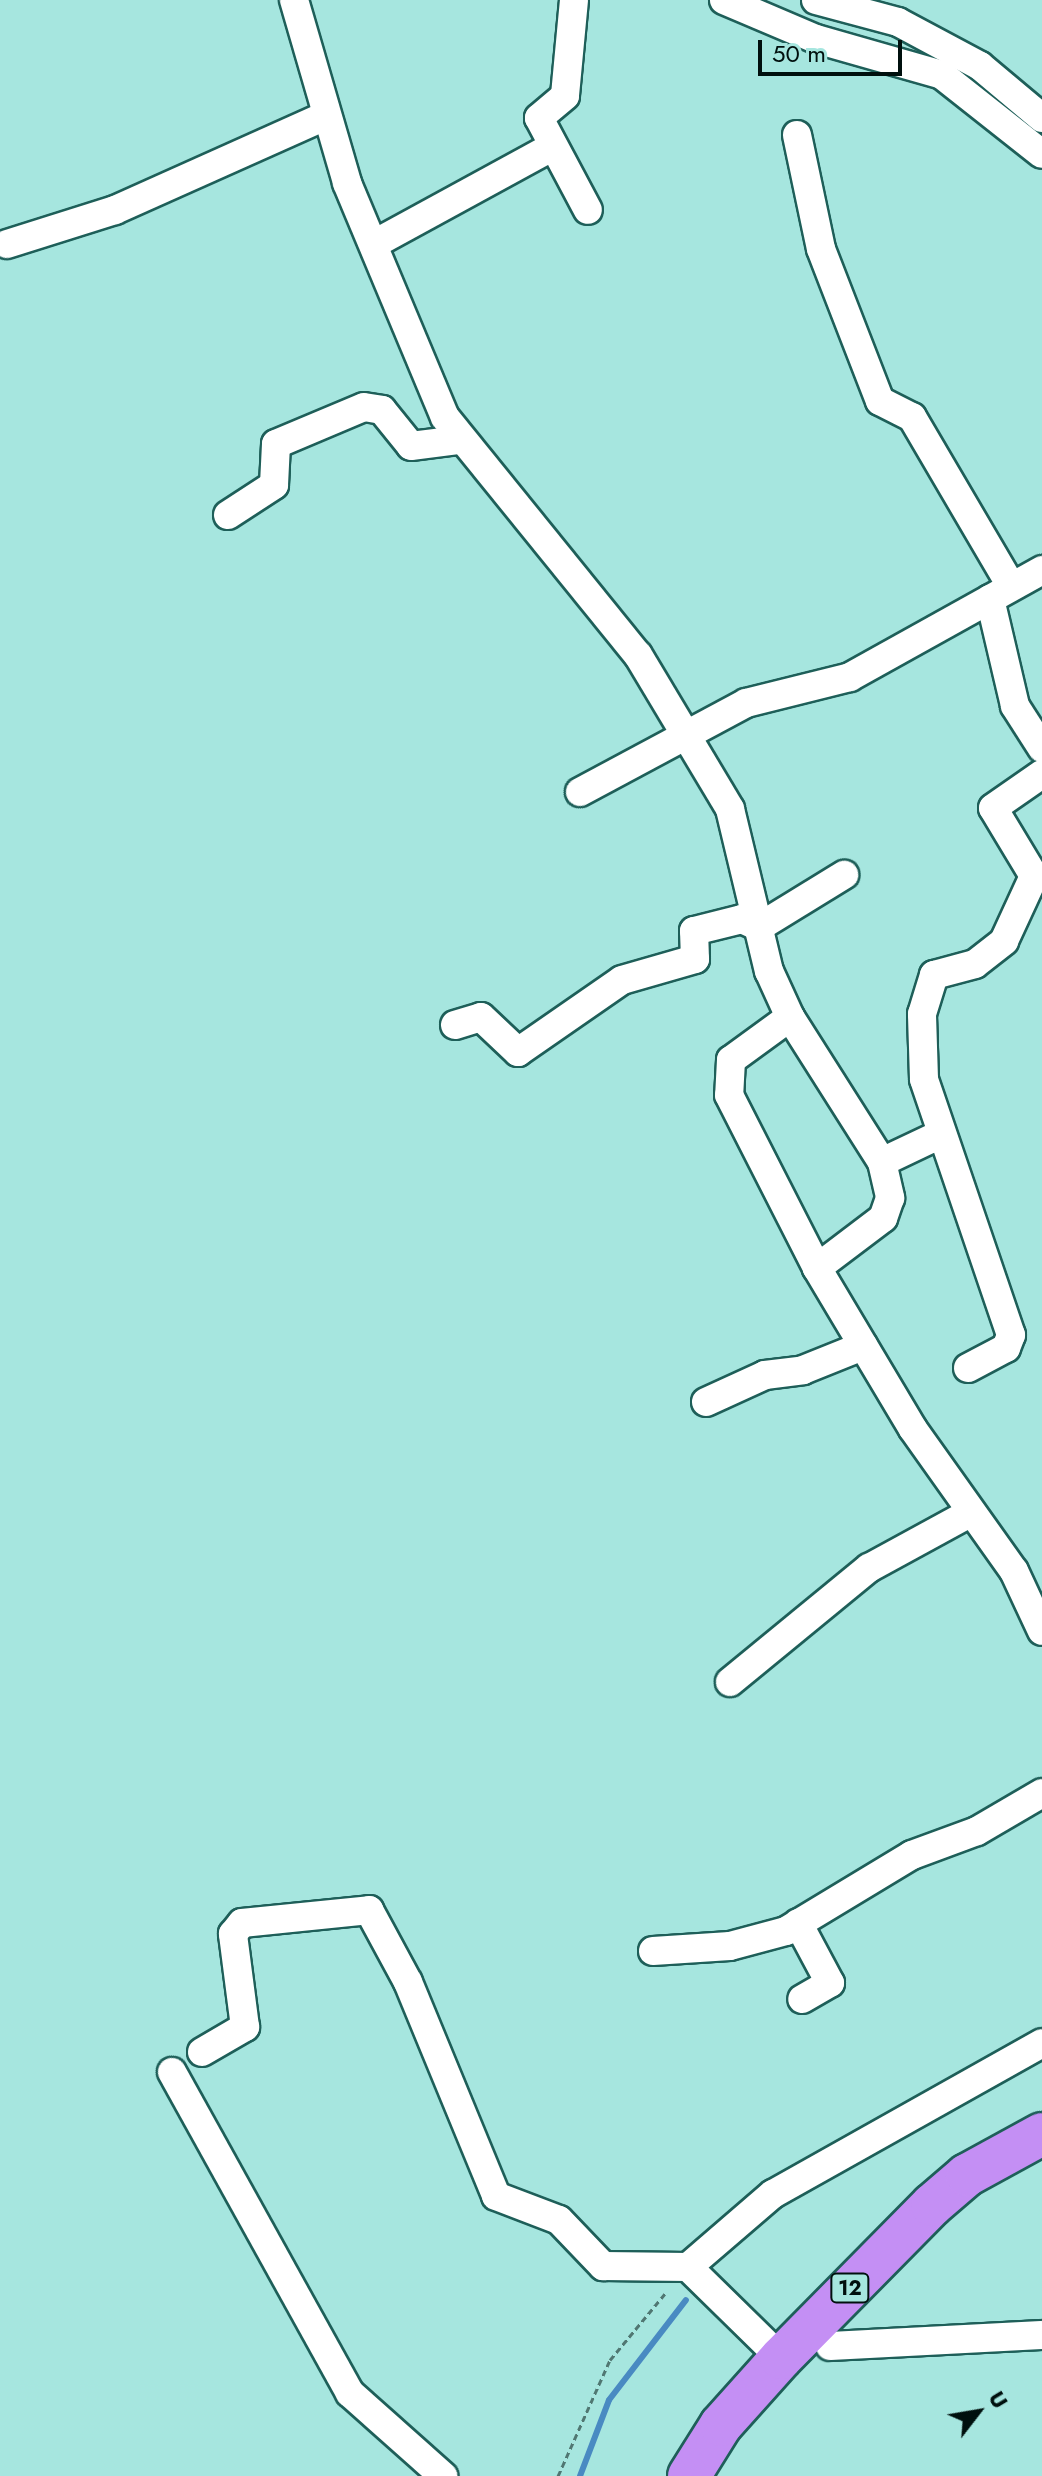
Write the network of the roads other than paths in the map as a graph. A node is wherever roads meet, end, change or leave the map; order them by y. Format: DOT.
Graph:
graph roads {
  1 [pos="294,0"];
  2 [pos="574,0"];
  3 [pos="724,0"];
  4 [pos="816,0"];
  5 [pos="325,116"];
  6 [pos="1042,118"];
  7 [pos="797,135"];
  8 [pos="550,148"];
  9 [pos="1042,154"];
  10 [pos="588,210"];
  11 [pos="7,244"];
  12 [pos="374,244"];
  13 [pos="458,440"];
  14 [pos="228,515"];
  15 [pos="1042,570"];
  16 [pos="1000,593"];
  17 [pos="689,731"];
  18 [pos="1042,748"];
  19 [pos="1042,774"];
  20 [pos="580,792"];
  21 [pos="844,875"];
  22 [pos="759,927"];
  23 [pos="790,1017"];
  24 [pos="455,1025"];
  25 [pos="941,1134"];
  26 [pos="882,1162"];
  27 [pos="817,1268"];
  28 [pos="863,1346"];
  29 [pos="968,1368"];
  30 [pos="706,1402"];
  31 [pos="970,1513"];
  32 [pos="1042,1631"];
  33 [pos="730,1682"];
  34 [pos="1042,1793"];
  35 [pos="798,1923"];
  36 [pos="653,1951"];
  37 [pos="802,1999"];
  38 [pos="1042,2043"];
  39 [pos="202,2052"];
  40 [pos="172,2072"];
  41 [pos="1042,2134"];
  42 [pos="1042,2165"];
  43 [pos="696,2277"];
  44 [pos="1042,2335"];
  45 [pos="830,2346"];
  46 [pos="781,2358"];
  47 [pos="443,2476"];
  48 [pos="689,2476"];
  49 [pos="721,2476"];
  1 -- 5 [label="street"];
  2 -- 8 [label="street"];
  3 -- 9 [label="street"];
  4 -- 6 [label="street"];
  5 -- 11 [label="street"];
  5 -- 12 [label="street"];
  7 -- 16 [label="street"];
  8 -- 10 [label="street"];
  8 -- 12 [label="street"];
  12 -- 13 [label="street"];
  13 -- 14 [label="street"];
  13 -- 17 [label="street"];
  15 -- 16 [label="street"];
  16 -- 17 [label="street"];
  16 -- 18 [label="street"];
  17 -- 20 [label="street"];
  17 -- 22 [label="street"];
  19 -- 25 [label="street"];
  21 -- 22 [label="street"];
  22 -- 23 [label="street"];
  22 -- 24 [label="street"];
  23 -- 26 [label="street"];
  23 -- 27 [label="street"];
  25 -- 26 [label="street"];
  25 -- 29 [label="street"];
  26 -- 27 [label="street"];
  27 -- 28 [label="street"];
  28 -- 30 [label="street"];
  28 -- 31 [label="street"];
  31 -- 32 [label="street"];
  31 -- 33 [label="street"];
  34 -- 35 [label="street"];
  35 -- 36 [label="street"];
  35 -- 37 [label="street"];
  38 -- 43 [label="street"];
  39 -- 43 [label="street"];
  40 -- 47 [label="street"];
  41 -- 46 [label="highway, 12"];
  42 -- 45 [label="highway, 12"];
  43 -- 46 [label="street"];
  44 -- 45 [label="street"];
  45 -- 49 [label="highway, 12"];
  46 -- 48 [label="highway, 12"];
}
